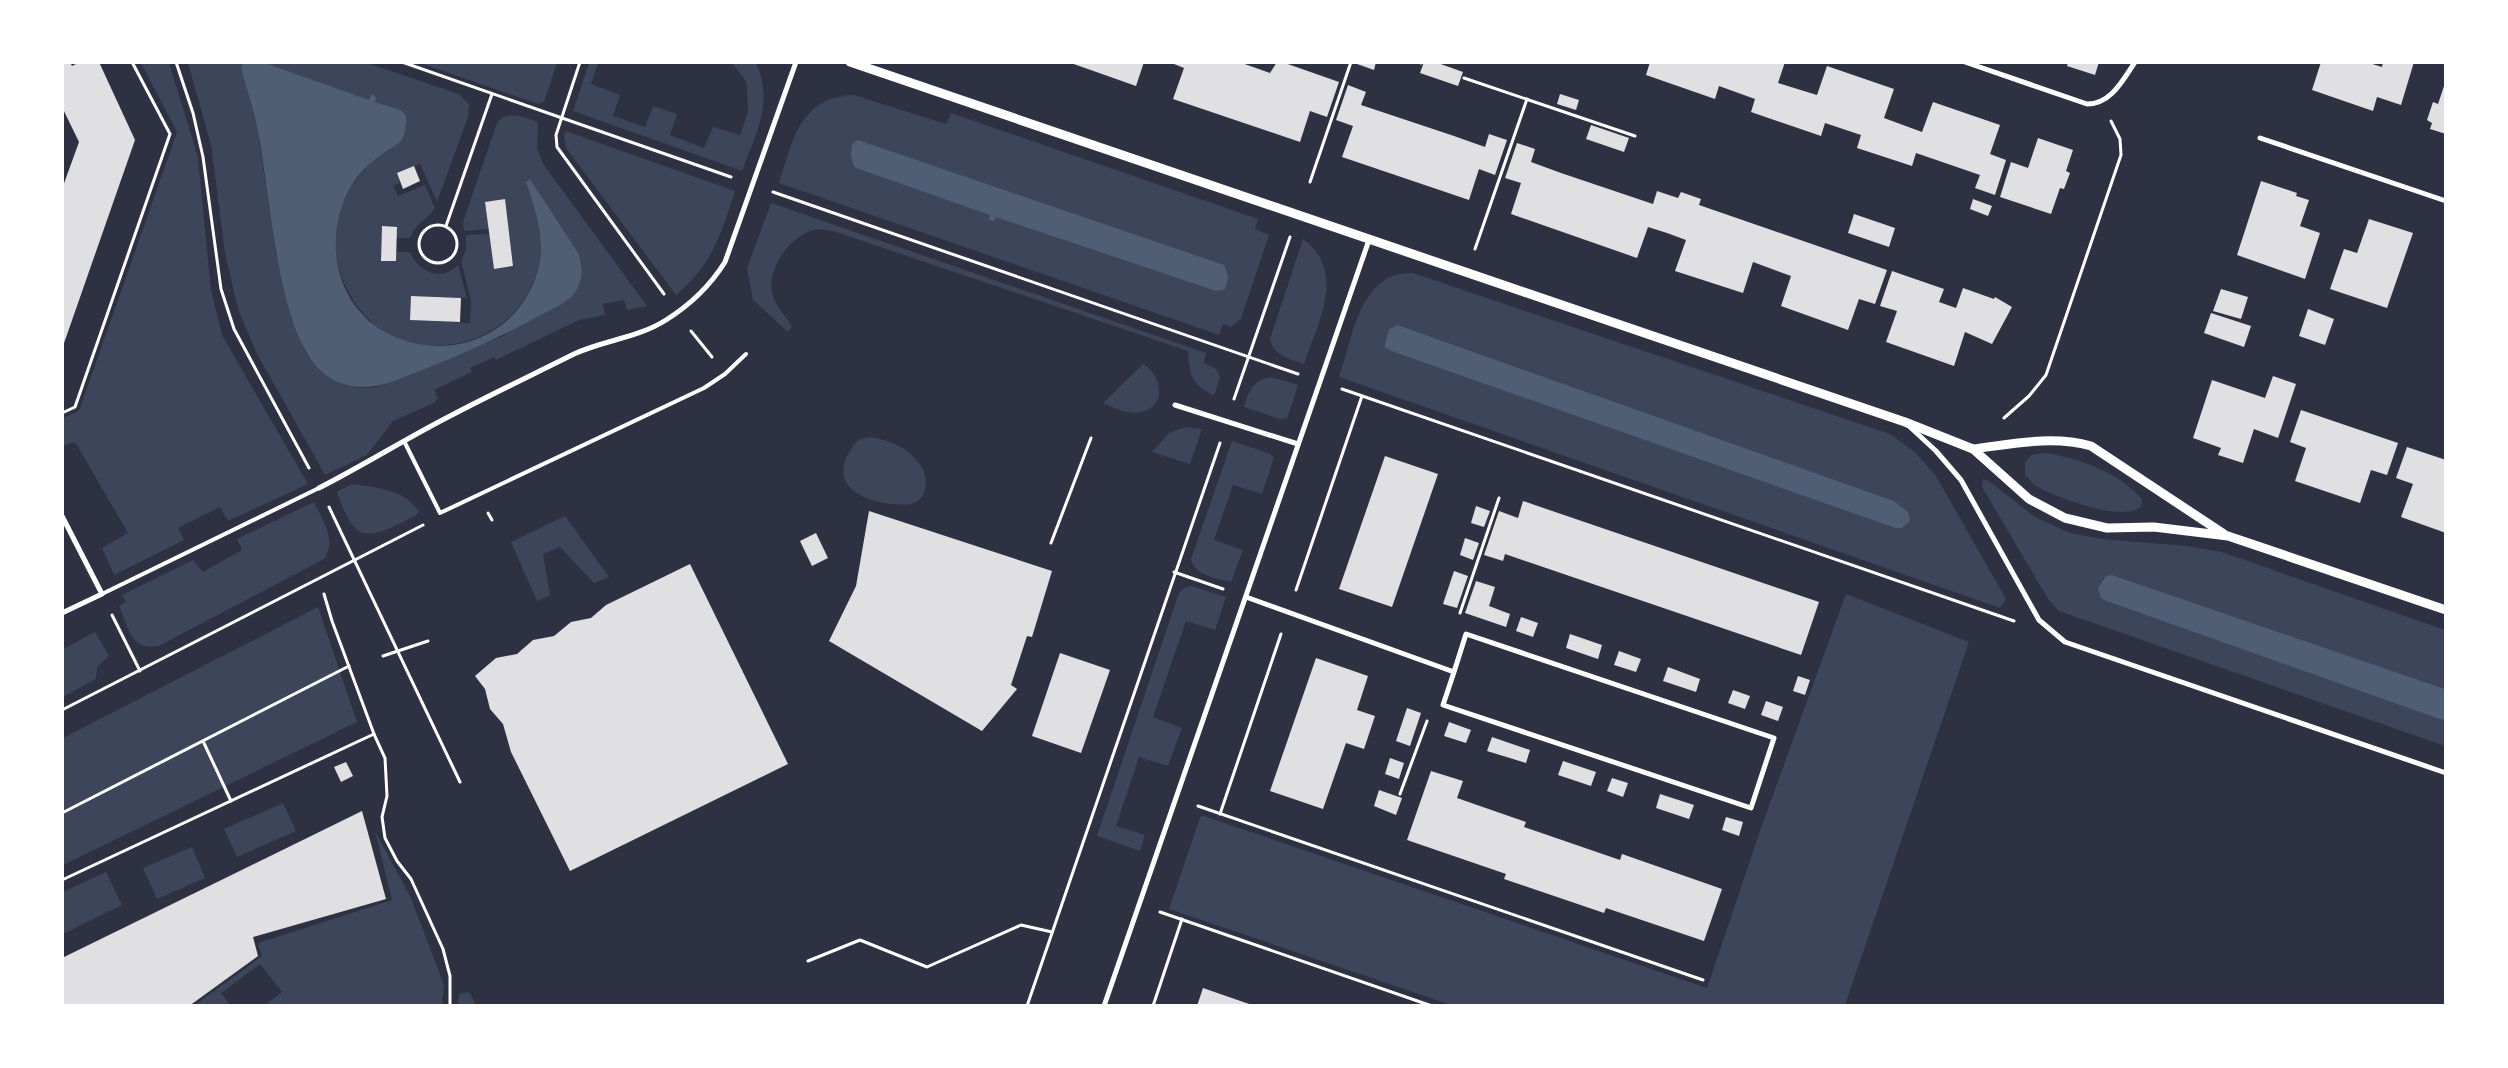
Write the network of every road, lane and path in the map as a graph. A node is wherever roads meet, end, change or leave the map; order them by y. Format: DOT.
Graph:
graph roads {
  1 [pos="132,62"];
  2 [pos="176,62"];
  3 [pos="402,62"];
  4 [pos="580,62"];
  5 [pos="796,62"];
  6 [pos="850,62"];
  7 [pos="1351,62"];
  8 [pos="1965,62"];
  9 [pos="2134,62"];
  10 [pos="1464,78"];
  11 [pos="492,94"];
  12 [pos="1527,99"];
  13 [pos="2096,104"];
  14 [pos="561,118"];
  15 [pos="1635,136"];
  16 [pos="2260,138"];
  17 [pos="1310,182"];
  18 [pos="754,185"];
  19 [pos="2446,201"];
  20 [pos="1298,216"];
  21 [pos="446,226"];
  22 [pos="1369,240"];
  23 [pos="1468,274"];
  24 [pos="677,312"];
  25 [pos="746,354"];
  26 [pos="1249,357"];
  27 [pos="724,374"];
  28 [pos="1319,382"];
  29 [pos="1175,405"];
  30 [pos="62,413"];
  31 [pos="1227,421"];
  32 [pos="1905,422"];
  33 [pos="1091,438"];
  34 [pos="404,440"];
  35 [pos="1298,444"];
  36 [pos="1973,449"];
  37 [pos="319,488"];
  38 [pos="1499,498"];
  39 [pos="440,514"];
  40 [pos="62,516"];
  41 [pos="2228,536"];
  42 [pos="1051,543"];
  43 [pos="353,559"];
  44 [pos="1174,572"];
  45 [pos="102,594"];
  46 [pos="324,594"];
  47 [pos="1246,597"];
  48 [pos="2446,610"];
  49 [pos="62,613"];
  50 [pos="2039,620"];
  51 [pos="1466,634"];
  52 [pos="428,641"];
  53 [pos="397,651"];
  54 [pos="383,656"];
  55 [pos="349,666"];
  56 [pos="140,670"];
  57 [pos="1454,672"];
  58 [pos="1443,704"];
  59 [pos="62,710"];
  60 [pos="374,734"];
  61 [pos="202,741"];
  62 [pos="2446,773"];
  63 [pos="460,782"];
  64 [pos="1400,794"];
  65 [pos="1176,799"];
  66 [pos="231,801"];
  67 [pos="62,812"];
  68 [pos="62,880"];
  69 [pos="1139,904"];
  70 [pos="1182,919"];
  71 [pos="1052,932"];
  72 [pos="808,961"];
  73 [pos="1703,980"];
  74 [pos="450,1006"];
  75 [pos="1027,1006"];
  76 [pos="1104,1006"];
  77 [pos="1153,1006"];
  78 [pos="1432,1006"];
  1 -- 30 [label="path"];
  2 -- 37 [label="path"];
  3 -- 11 [label="path"];
  4 -- 14 [label="path"];
  5 -- 18 [label="street"];
  6 -- 20 [label="street"];
  7 -- 17 [label="path"];
  8 -- 13 [label="street"];
  9 -- 13 [label="street"];
  10 -- 12 [label="path"];
  11 -- 14 [label="path"];
  11 -- 21 [label="path"];
  12 -- 15 [label="path"];
  12 -- 23 [label="path"];
  13 -- 36 [label="path"];
  14 -- 18 [label="path"];
  14 -- 24 [label="path"];
  16 -- 19 [label="street"];
  18 -- 24 [label="street"];
  18 -- 26 [label="path"];
  20 -- 22 [label="street"];
  20 -- 26 [label="path"];
  21 -- 21 [label="path"];
  22 -- 23 [label="street"];
  22 -- 28 [label="street"];
  23 -- 32 [label="street"];
  24 -- 27 [label="path"];
  24 -- 34 [label="street"];
  25 -- 27 [label="lane"];
  26 -- 28 [label="path"];
  26 -- 31 [label="path"];
  27 -- 39 [label="lane"];
  28 -- 35 [label="street"];
  28 -- 50 [label="path"];
  29 -- 31 [label="street"];
  31 -- 35 [label="street"];
  31 -- 44 [label="path"];
  32 -- 36 [label="street"];
  32 -- 50 [label="street"];
  33 -- 42 [label="path"];
  34 -- 37 [label="street"];
  34 -- 39 [label="lane"];
  35 -- 47 [label="street"];
  36 -- 41 [label="street"];
  36 -- 41 [label="street"];
  37 -- 43 [label="path"];
  37 -- 45 [label="lane"];
  38 -- 51 [label="path"];
  39 -- 43 [label="path"];
  40 -- 45 [label="street"];
  41 -- 48 [label="street"];
  43 -- 53 [label="path"];
  43 -- 56 [label="path"];
  44 -- 47 [label="path"];
  44 -- 71 [label="path"];
  45 -- 49 [label="street"];
  45 -- 56 [label="path"];
  46 -- 55 [label="path"];
  47 -- 57 [label="street"];
  47 -- 65 [label="street"];
  50 -- 62 [label="street"];
  51 -- 57 [label="street"];
  51 -- 58 [label="street"];
  52 -- 53 [label="path"];
  53 -- 54 [label="path"];
  53 -- 63 [label="path"];
  55 -- 60 [label="path"];
  55 -- 61 [label="path"];
  56 -- 59 [label="path"];
  57 -- 58 [label="street"];
  58 -- 64 [label="path"];
  60 -- 66 [label="path"];
  60 -- 74 [label="path"];
  61 -- 66 [label="path"];
  61 -- 67 [label="path"];
  65 -- 69 [label="street"];
  65 -- 73 [label="path"];
  66 -- 68 [label="path"];
  69 -- 70 [label="path"];
  69 -- 76 [label="street"];
  70 -- 77 [label="path"];
  70 -- 78 [label="path"];
  71 -- 72 [label="path"];
  71 -- 75 [label="path"];
}
